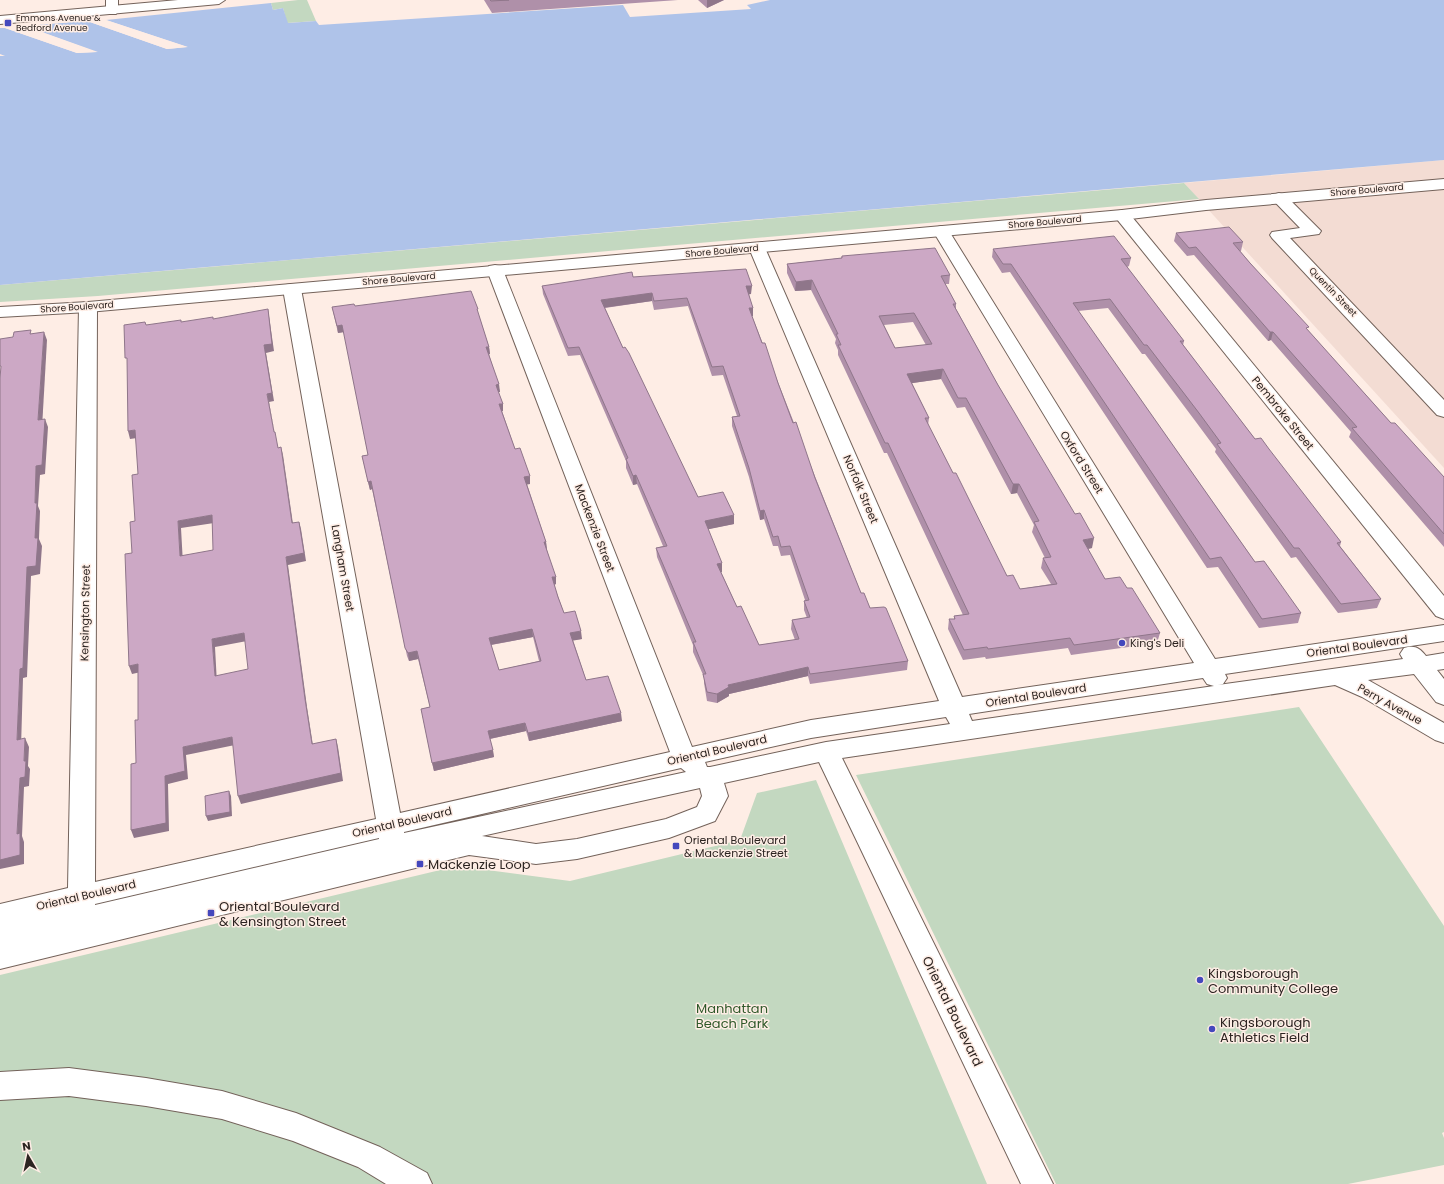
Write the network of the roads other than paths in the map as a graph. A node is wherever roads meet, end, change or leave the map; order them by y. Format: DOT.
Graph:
graph roads {
  1 [pos="132,0"];
  2 [pos="219,0"];
  3 [pos="112,4"];
  4 [pos="0,11"];
  5 [pos="0,20"];
  6 [pos="1444,184"];
  7 [pos="1279,198"];
  8 [pos="1122,215"];
  9 [pos="941,231"];
  10 [pos="757,248"];
  11 [pos="495,270"];
  12 [pos="292,289"];
  13 [pos="88,307"];
  14 [pos="0,312"];
  15 [pos="1444,411"];
  16 [pos="1444,612"];
  17 [pos="1444,633"];
  18 [pos="1401,639"];
  19 [pos="1444,661"];
  20 [pos="1420,664"];
  21 [pos="1209,668"];
  22 [pos="1336,676"];
  23 [pos="1224,693"];
  24 [pos="1444,696"];
  25 [pos="955,708"];
  26 [pos="964,731"];
  27 [pos="1444,734"];
  28 [pos="826,751"];
  29 [pos="684,757"];
  30 [pos="709,776"];
  31 [pos="391,836"];
  32 [pos="82,908"];
  33 [pos="0,915"];
  34 [pos="0,938"];
  35 [pos="0,957"];
  36 [pos="0,1086"];
  37 [pos="416,1184"];
  38 [pos="1037,1184"];
  1 -- 3 [label="street"];
  2 -- 3 [label="street"];
  3 -- 4 [label="street"];
  3 -- 5 [label="street"];
  6 -- 7 [label="street, Shore Boulevard"];
  7 -- 8 [label="street, Shore Boulevard"];
  7 -- 15 [label="street, Quentin Street"];
  8 -- 9 [label="street, Shore Boulevard"];
  8 -- 16 [label="street, Pembroke Street"];
  9 -- 10 [label="street, Shore Boulevard"];
  9 -- 21 [label="street, Oxford Street"];
  10 -- 11 [label="street, Shore Boulevard"];
  10 -- 25 [label="street, Norfolk Street"];
  11 -- 12 [label="street, Shore Boulevard"];
  11 -- 29 [label="street, Mackenzie Street"];
  12 -- 13 [label="street, Shore Boulevard"];
  12 -- 31 [label="street, Langham Street"];
  13 -- 14 [label="street, Shore Boulevard"];
  13 -- 32 [label="street, Kensington Street"];
  17 -- 18 [label="street, Oriental Boulevard"];
  18 -- 20 [label="street"];
  18 -- 21 [label="street, Oriental Boulevard"];
  19 -- 20 [label="street, Oriental Boulevard"];
  20 -- 22 [label="street, Oriental Boulevard"];
  20 -- 24 [label="street"];
  21 -- 23 [label="street, Oxford Street"];
  21 -- 25 [label="street, Oriental Boulevard"];
  22 -- 23 [label="street, Oriental Boulevard"];
  22 -- 27 [label="street, Perry Avenue"];
  23 -- 26 [label="street, Oriental Boulevard"];
  25 -- 26 [label="street, Norfolk Street"];
  25 -- 29 [label="street, Oriental Boulevard"];
  26 -- 28 [label="street, Oriental Boulevard"];
  28 -- 30 [label="street, Oriental Boulevard"];
  28 -- 38 [label="street, Oriental Boulevard"];
  29 -- 30 [label="street"];
  29 -- 31 [label="street, Oriental Boulevard"];
  30 -- 31 [label="street, Oriental Boulevard"];
  30 -- 35 [label="street"];
  31 -- 32 [label="street, Oriental Boulevard"];
  32 -- 33 [label="street, Oriental Boulevard"];
  32 -- 34 [label="street, Oriental Boulevard"];
  36 -- 37 [label="street"];
}
